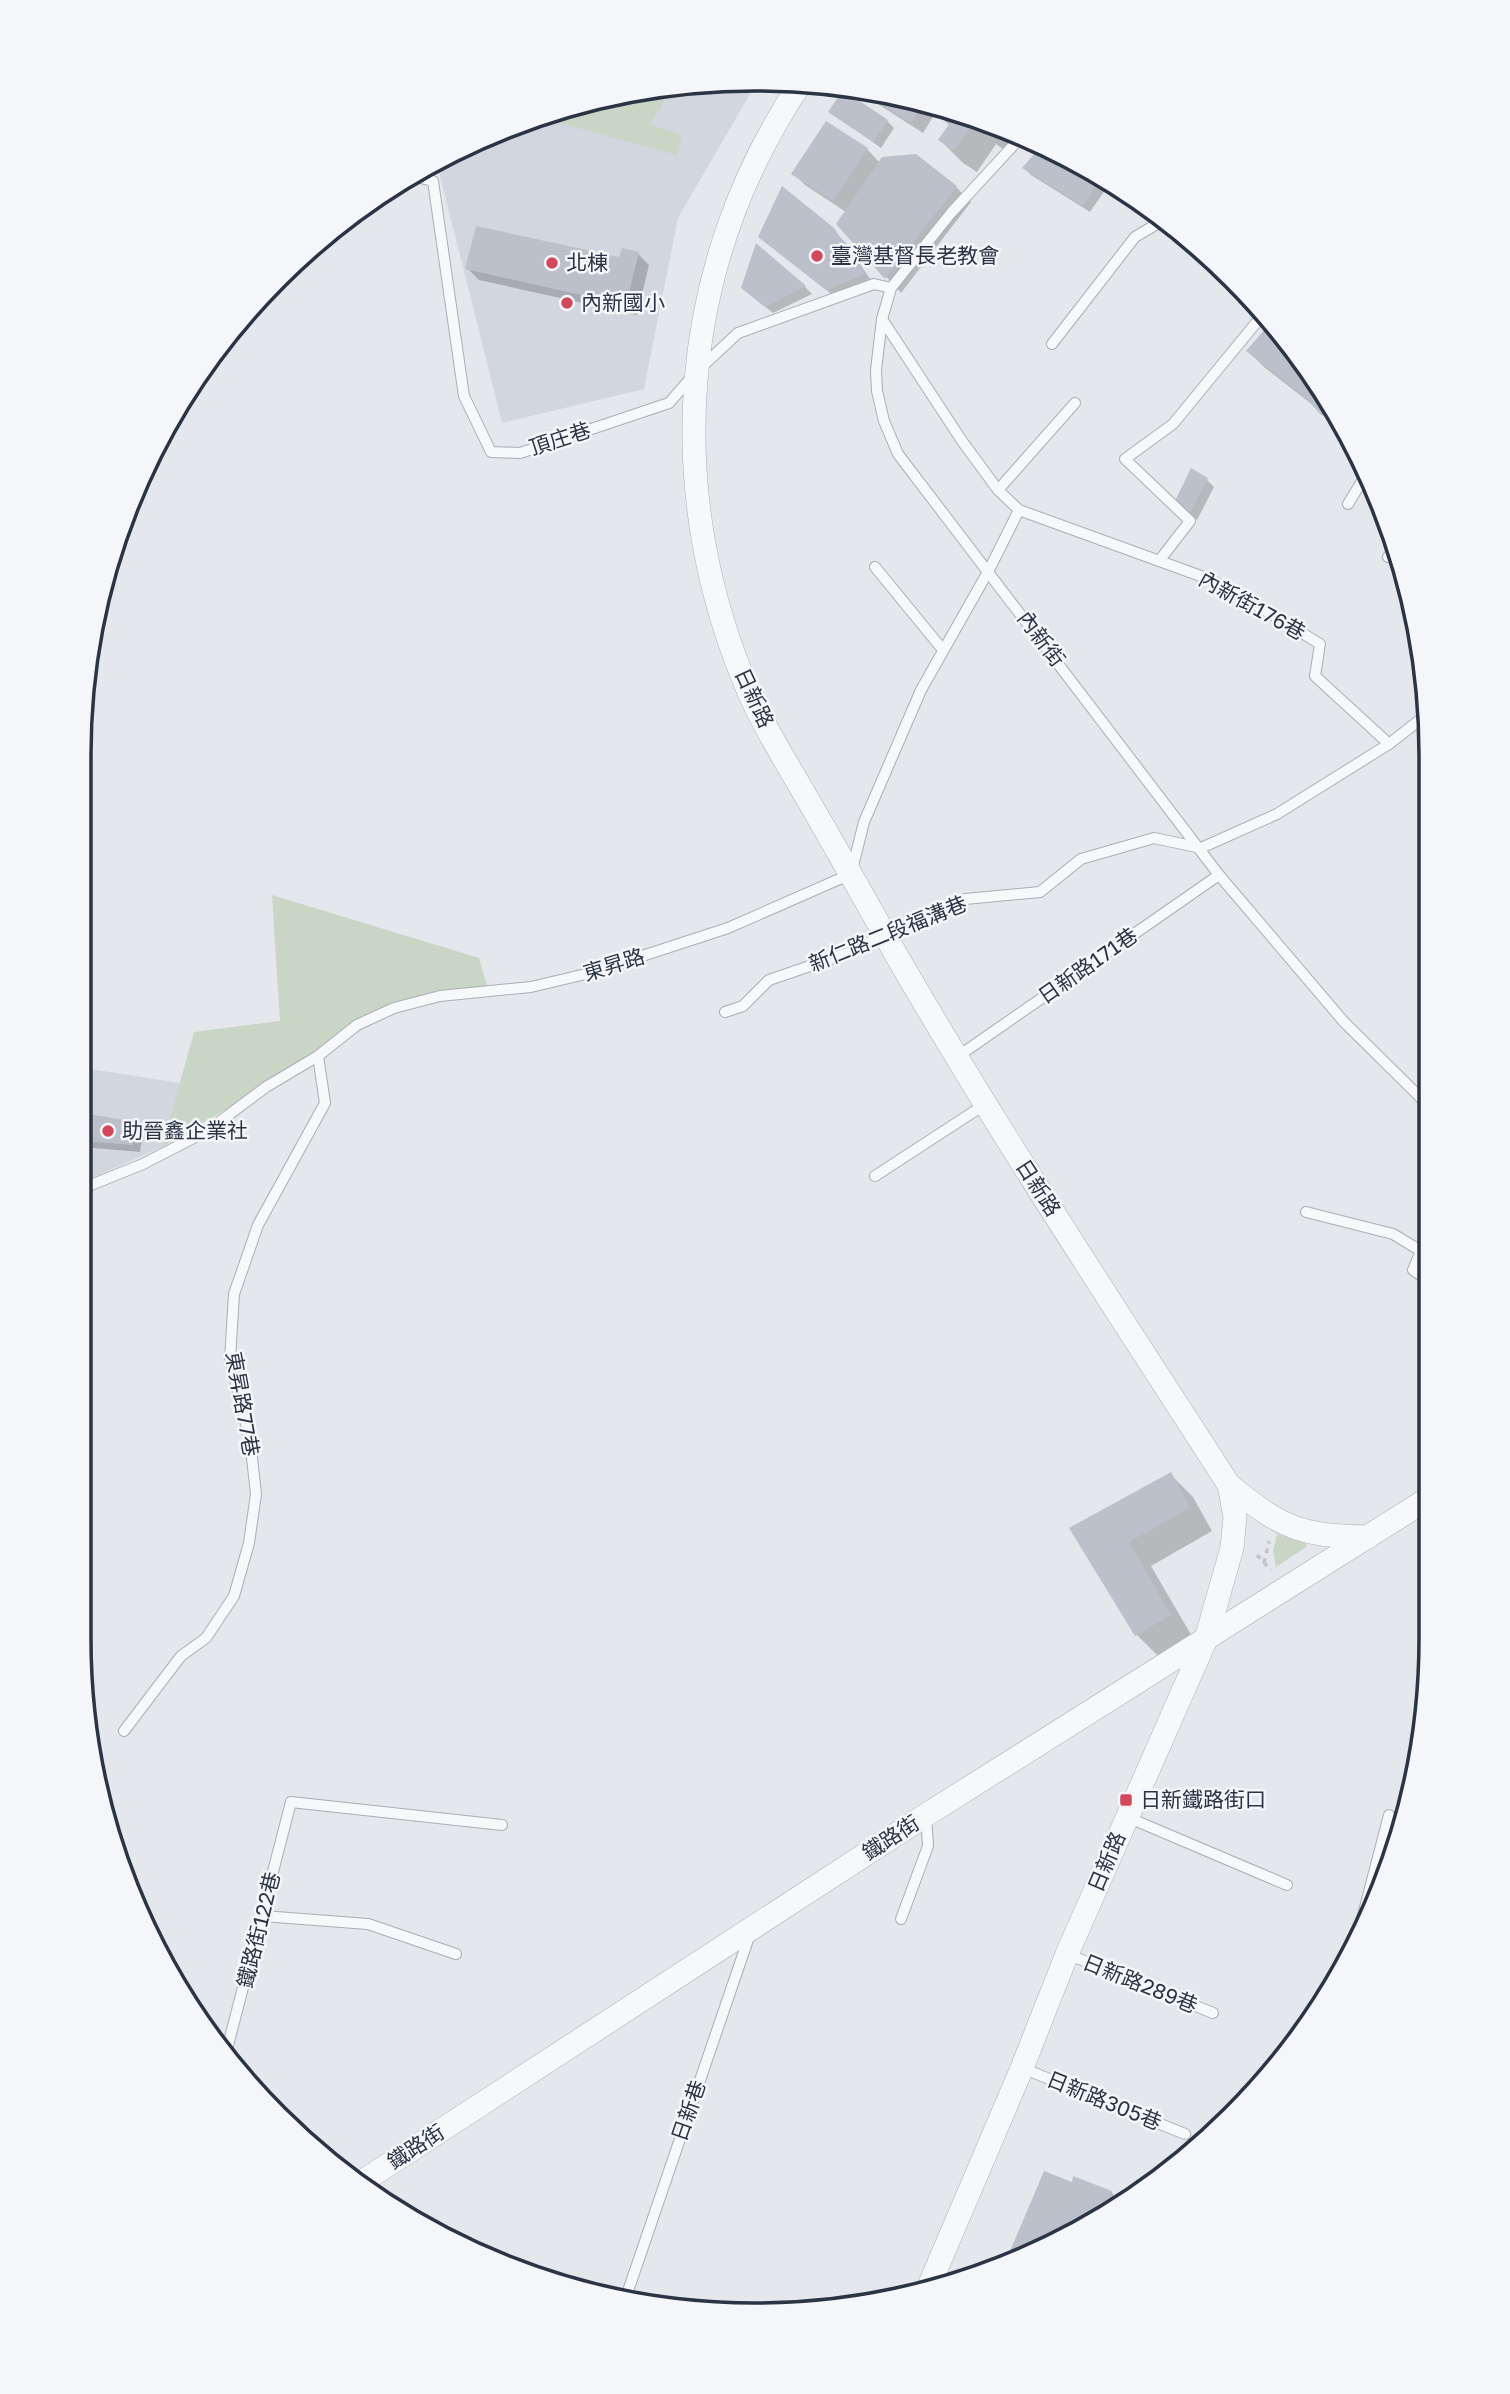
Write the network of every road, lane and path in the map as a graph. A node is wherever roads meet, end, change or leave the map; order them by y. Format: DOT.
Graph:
graph roads {
  1 [pos="795,92"];
  2 [pos="1014,144"];
  3 [pos="425,179"];
  4 [pos="1155,225"];
  5 [pos="891,288"];
  6 [pos="882,319"];
  7 [pos="1257,321"];
  8 [pos="1052,344"];
  9 [pos="696,372"];
  10 [pos="1075,403"];
  11 [pos="1361,484"];
  12 [pos="998,490"];
  13 [pos="1348,505"];
  14 [pos="1018,510"];
  15 [pos="1159,561"];
  16 [pos="875,567"];
  17 [pos="989,570"];
  18 [pos="943,650"];
  19 [pos="1418,721"];
  20 [pos="1389,744"];
  21 [pos="1200,848"];
  22 [pos="850,874"];
  23 [pos="1219,875"];
  24 [pos="885,934"];
  25 [pos="725,1012"];
  26 [pos="318,1056"];
  27 [pos="957,1057"];
  28 [pos="1419,1096"];
  29 [pos="984,1105"];
  30 [pos="875,1176"];
  31 [pos="91,1185"];
  32 [pos="1306,1212"];
  33 [pos="1419,1250"];
  34 [pos="1419,1254"];
  35 [pos="1419,1274"];
  36 [pos="1229,1485"];
  37 [pos="1419,1504"];
  38 [pos="1272,1532"];
  39 [pos="1368,1537"];
  40 [pos="1257,1555"];
  41 [pos="1264,1563"];
  42 [pos="1271,1570"];
  43 [pos="1206,1639"];
  44 [pos="124,1731"];
  45 [pos="926,1815"];
  46 [pos="1389,1815"];
  47 [pos="1127,1816"];
  48 [pos="502,1825"];
  49 [pos="1287,1885"];
  50 [pos="1370,1888"];
  51 [pos="263,1916"];
  52 [pos="901,1919"];
  53 [pos="752,1928"];
  54 [pos="1068,1954"];
  55 [pos="456,1955"];
  56 [pos="1213,2013"];
  57 [pos="229,2044"];
  58 [pos="1022,2068"];
  59 [pos="1185,2134"];
  60 [pos="368,2178"];
  61 [pos="933,2278"];
  62 [pos="628,2291"];
  1 -- 9 [label="street, 日新路"];
  2 -- 5 [label="lane, 內新街"];
  3 -- 9 [label="lane, 頂庄巷"];
  4 -- 8 [label="lane"];
  5 -- 6 [label="lane, 內新街"];
  5 -- 9 [label="lane, 頂庄巷"];
  6 -- 12 [label="lane, 內新街176巷"];
  6 -- 17 [label="lane, 內新街"];
  7 -- 15 [label="lane"];
  9 -- 22 [label="street, 日新路"];
  10 -- 12 [label="lane"];
  11 -- 13 [label="lane"];
  12 -- 14 [label="lane, 內新街176巷"];
  14 -- 15 [label="lane, 內新街176巷"];
  14 -- 17 [label="lane"];
  15 -- 20 [label="lane, 內新街176巷"];
  16 -- 18 [label="lane"];
  17 -- 18 [label="lane"];
  17 -- 21 [label="lane, 內新街"];
  18 -- 22 [label="lane"];
  19 -- 20 [label="lane"];
  20 -- 21 [label="lane"];
  21 -- 23 [label="lane, 內新街"];
  21 -- 24 [label="lane, 新仁路二段福溝巷"];
  22 -- 24 [label="street, 日新路"];
  22 -- 26 [label="lane, 東昇路"];
  23 -- 27 [label="lane, 日新路171巷"];
  23 -- 28 [label="lane, 內新街"];
  24 -- 25 [label="lane, 新仁路二段福溝巷"];
  24 -- 27 [label="street, 日新路"];
  26 -- 31 [label="lane, 東昇路"];
  26 -- 44 [label="lane, 東昇路77巷"];
  27 -- 29 [label="street, 日新路"];
  29 -- 30 [label="lane"];
  29 -- 36 [label="street, 日新路"];
  32 -- 33 [label="lane"];
  34 -- 35 [label="lane"];
  36 -- 39 [label="street"];
  36 -- 43 [label="street, 日新路"];
  37 -- 39 [label="street, 鐵路街"];
  38 -- 41 [label="path"];
  39 -- 43 [label="street, 鐵路街"];
  40 -- 41 [label="path"];
  41 -- 42 [label="path"];
  43 -- 45 [label="street, 鐵路街"];
  43 -- 47 [label="street, 日新路"];
  45 -- 52 [label="lane"];
  45 -- 53 [label="street, 鐵路街"];
  46 -- 50 [label="lane"];
  47 -- 49 [label="lane"];
  47 -- 54 [label="street, 日新路"];
  48 -- 51 [label="lane, 鐵路街122巷"];
  51 -- 55 [label="lane"];
  51 -- 57 [label="lane, 鐵路街122巷"];
  53 -- 60 [label="street, 鐵路街"];
  53 -- 62 [label="lane, 日新巷"];
  54 -- 56 [label="lane, 日新路289巷"];
  54 -- 58 [label="street, 日新路"];
  58 -- 59 [label="lane, 日新路305巷"];
  58 -- 61 [label="street, 日新路"];
}
